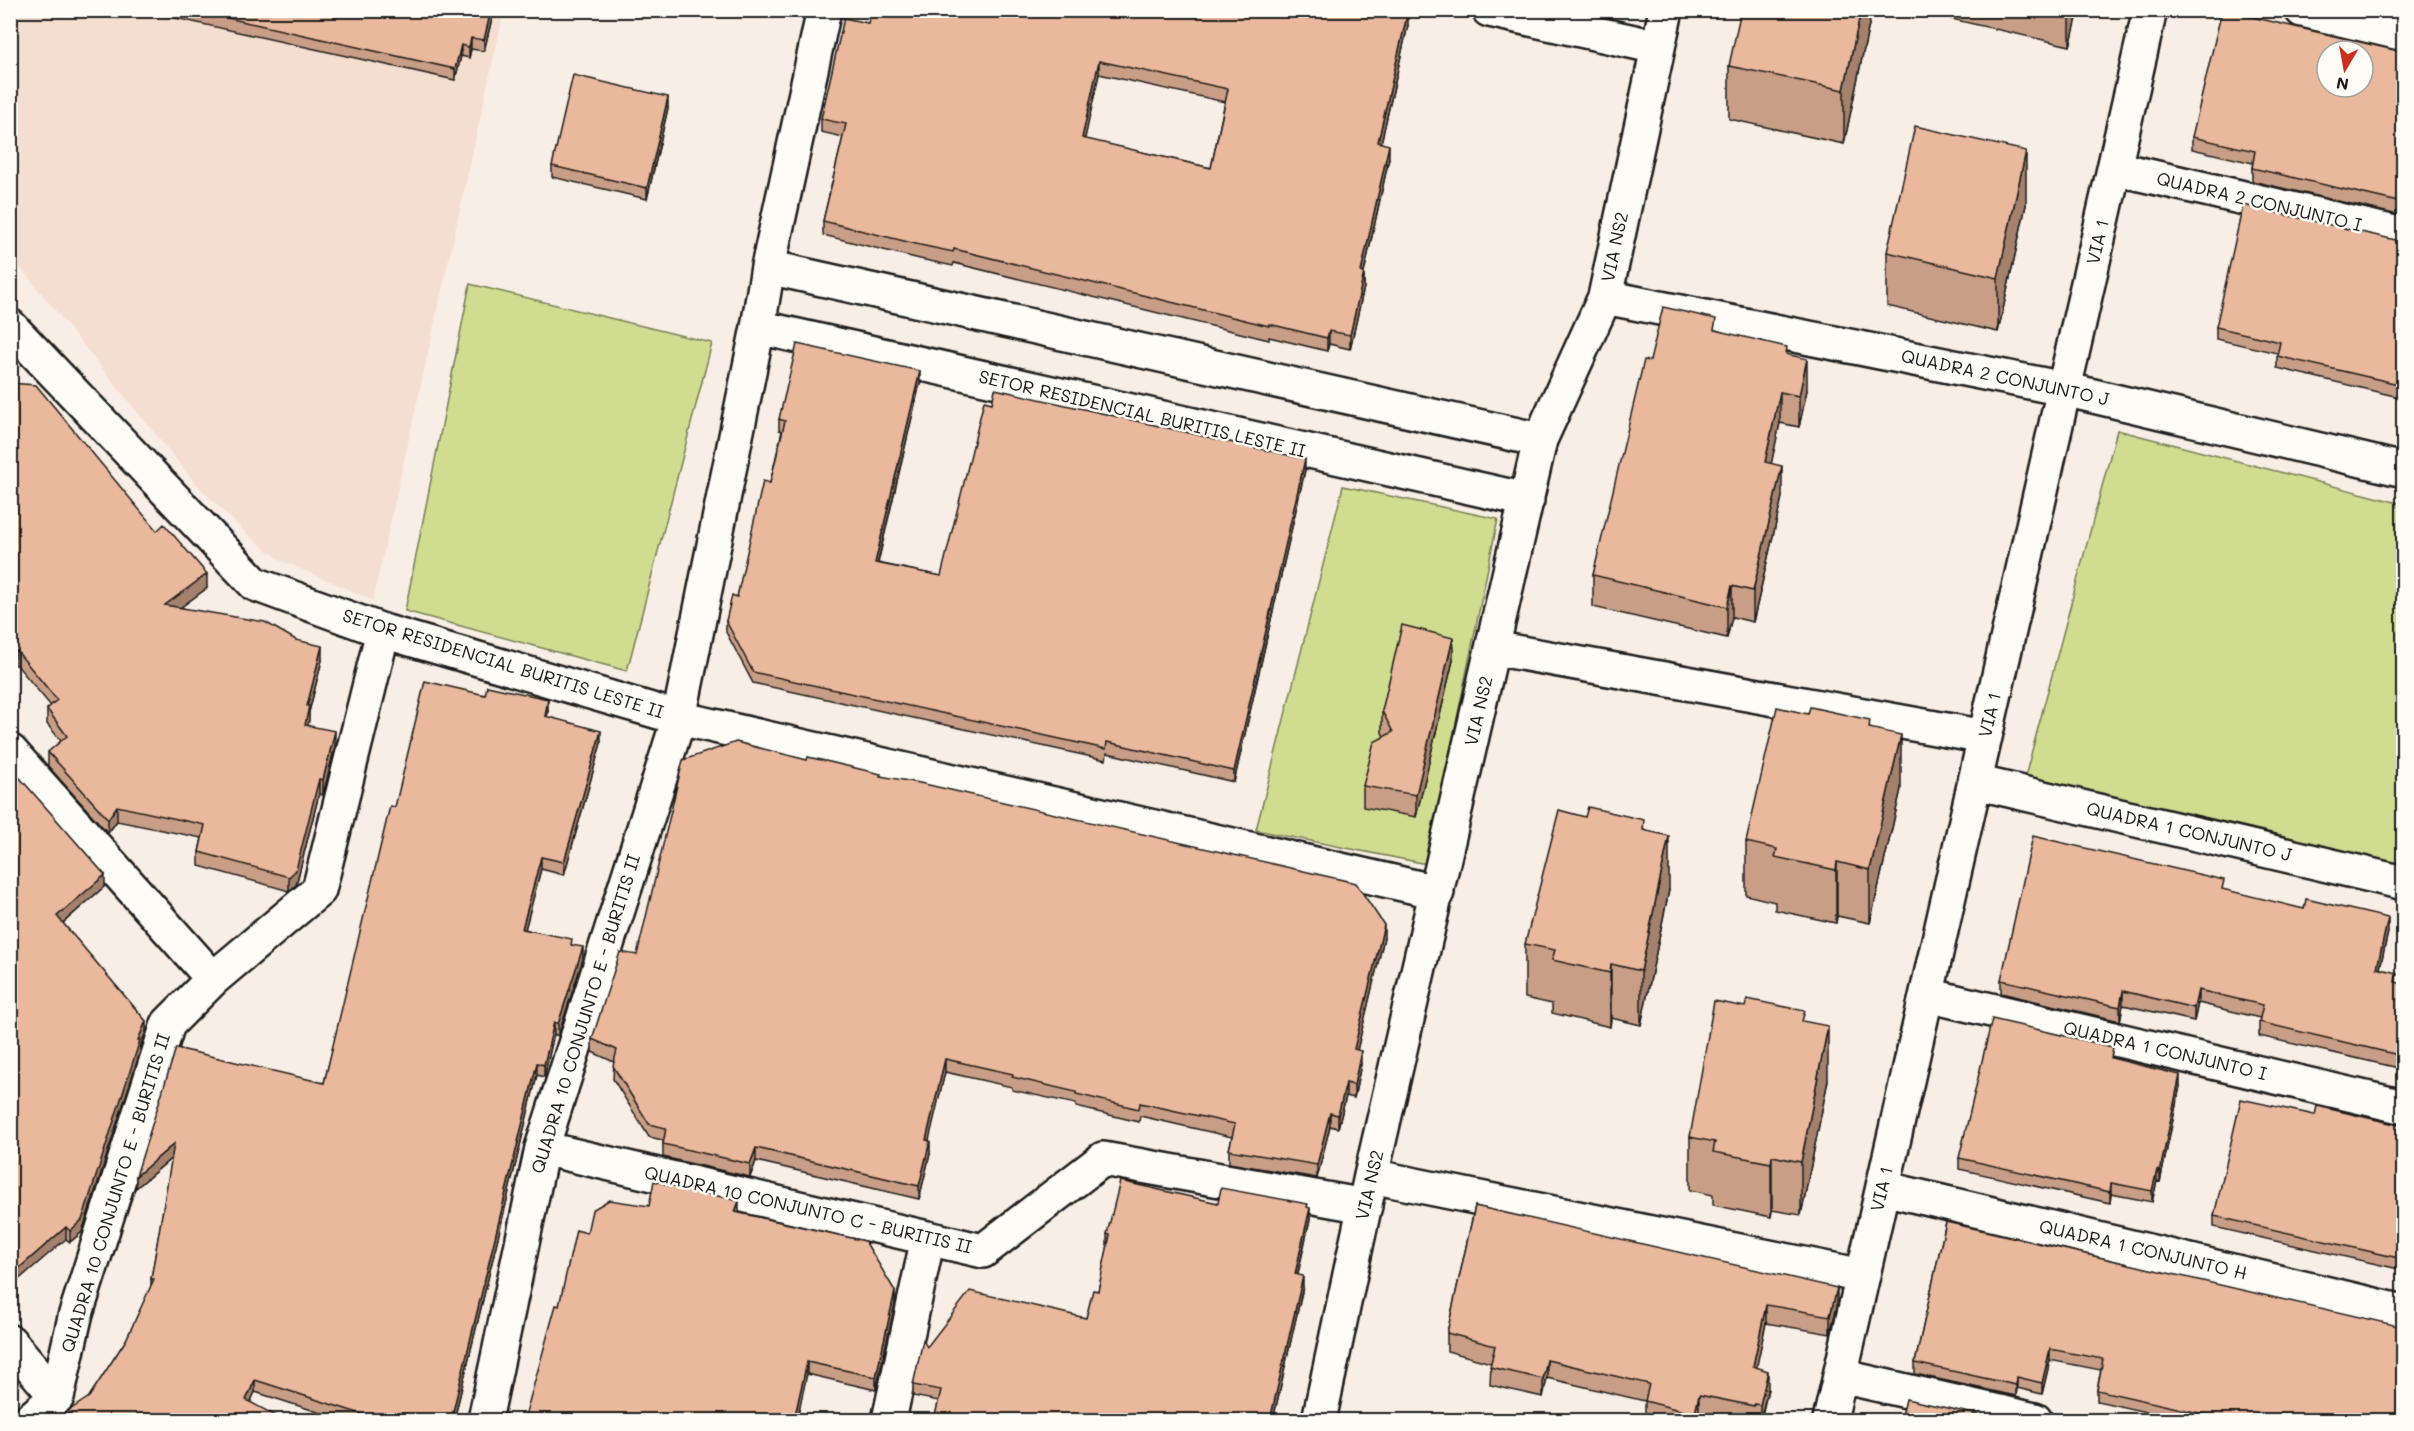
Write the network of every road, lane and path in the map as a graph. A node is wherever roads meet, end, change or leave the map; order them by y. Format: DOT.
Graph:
graph roads {
  1 [pos="824,10"];
  2 [pos="1489,10"];
  3 [pos="1666,10"];
  4 [pos="2150,10"];
  5 [pos="2302,10"];
  6 [pos="2403,34"];
  7 [pos="1657,47"];
  8 [pos="2114,168"];
  9 [pos="2403,235"];
  10 [pos="768,267"];
  11 [pos="1605,297"];
  12 [pos="10,327"];
  13 [pos="758,327"];
  14 [pos="2064,389"];
  15 [pos="1540,440"];
  16 [pos="2403,470"];
  17 [pos="1527,500"];
  18 [pos="383,631"];
  19 [pos="1493,648"];
  20 [pos="679,718"];
  21 [pos="1985,737"];
  22 [pos="10,751"];
  23 [pos="1975,782"];
  24 [pos="2403,883"];
  25 [pos="1437,892"];
  26 [pos="213,979"];
  27 [pos="1927,995"];
  28 [pos="2403,1107"];
  29 [pos="542,1148"];
  30 [pos="1883,1188"];
  31 [pos="1368,1191"];
  32 [pos="928,1238"];
  33 [pos="1863,1275"];
  34 [pos="2403,1312"];
  35 [pos="10,1342"];
  36 [pos="1840,1376"];
  37 [pos="57,1397"];
  38 [pos="28,1420"];
  39 [pos="485,1420"];
  40 [pos="889,1420"];
  41 [pos="1318,1420"];
  42 [pos="1830,1420"];
  43 [pos="2035,1420"];
  1 -- 10 [label="street, SETOR RESIDENCIAL BURITIS LESTE II"];
  2 -- 7 [label="street"];
  3 -- 7 [label="street, VIA NS2"];
  4 -- 8 [label="street, VIA 1"];
  5 -- 6 [label="street"];
  7 -- 11 [label="street, VIA NS2"];
  8 -- 9 [label="street, QUADRA 2 CONJUNTO I"];
  8 -- 14 [label="street, VIA 1"];
  10 -- 13 [label="street, SETOR RESIDENCIAL BURITIS LESTE II"];
  10 -- 15 [label="street"];
  11 -- 14 [label="street, QUADRA 2 CONJUNTO J"];
  11 -- 15 [label="street, VIA NS2"];
  12 -- 18 [label="street, SETOR RESIDENCIAL BURITIS LESTE II"];
  13 -- 17 [label="street, SETOR RESIDENCIAL BURITIS LESTE II"];
  13 -- 20 [label="street, SETOR RESIDENCIAL BURITIS LESTE II"];
  14 -- 16 [label="street, QUADRA 2 CONJUNTO J"];
  14 -- 21 [label="street, VIA 1"];
  15 -- 17 [label="street, VIA NS2"];
  17 -- 19 [label="street, VIA NS2"];
  18 -- 20 [label="street, SETOR RESIDENCIAL BURITIS LESTE II"];
  18 -- 26 [label="street, QUADRA 10 CONJUNTO E - BURITIS II"];
  19 -- 21 [label="street"];
  19 -- 25 [label="street, VIA NS2"];
  20 -- 25 [label="street, SETOR RESIDENCIAL BURITIS LESTE II"];
  20 -- 29 [label="street, QUADRA 10 CONJUNTO E - BURITIS II"];
  21 -- 23 [label="street, VIA 1"];
  22 -- 26 [label="street"];
  23 -- 24 [label="street, QUADRA 1 CONJUNTO J"];
  23 -- 27 [label="street, VIA 1"];
  25 -- 31 [label="street, VIA NS2"];
  26 -- 37 [label="street, QUADRA 10 CONJUNTO E - BURITIS II"];
  27 -- 28 [label="street, QUADRA 1 CONJUNTO I"];
  27 -- 30 [label="street, VIA 1"];
  29 -- 32 [label="street, QUADRA 10 CONJUNTO C - BURITIS II"];
  29 -- 39 [label="street, QUADRA 10 CONJUNTO E - BURITIS II"];
  30 -- 33 [label="street, VIA 1"];
  30 -- 34 [label="street, QUADRA 1 CONJUNTO H"];
  31 -- 32 [label="street, QUADRA 10 CONJUNTO C - BURITIS II"];
  31 -- 33 [label="street"];
  31 -- 41 [label="street, VIA NS2"];
  32 -- 40 [label="street"];
  33 -- 36 [label="street, VIA 1"];
  35 -- 37 [label="street"];
  36 -- 42 [label="street, VIA 1"];
  36 -- 43 [label="street"];
  37 -- 38 [label="street"];
}
